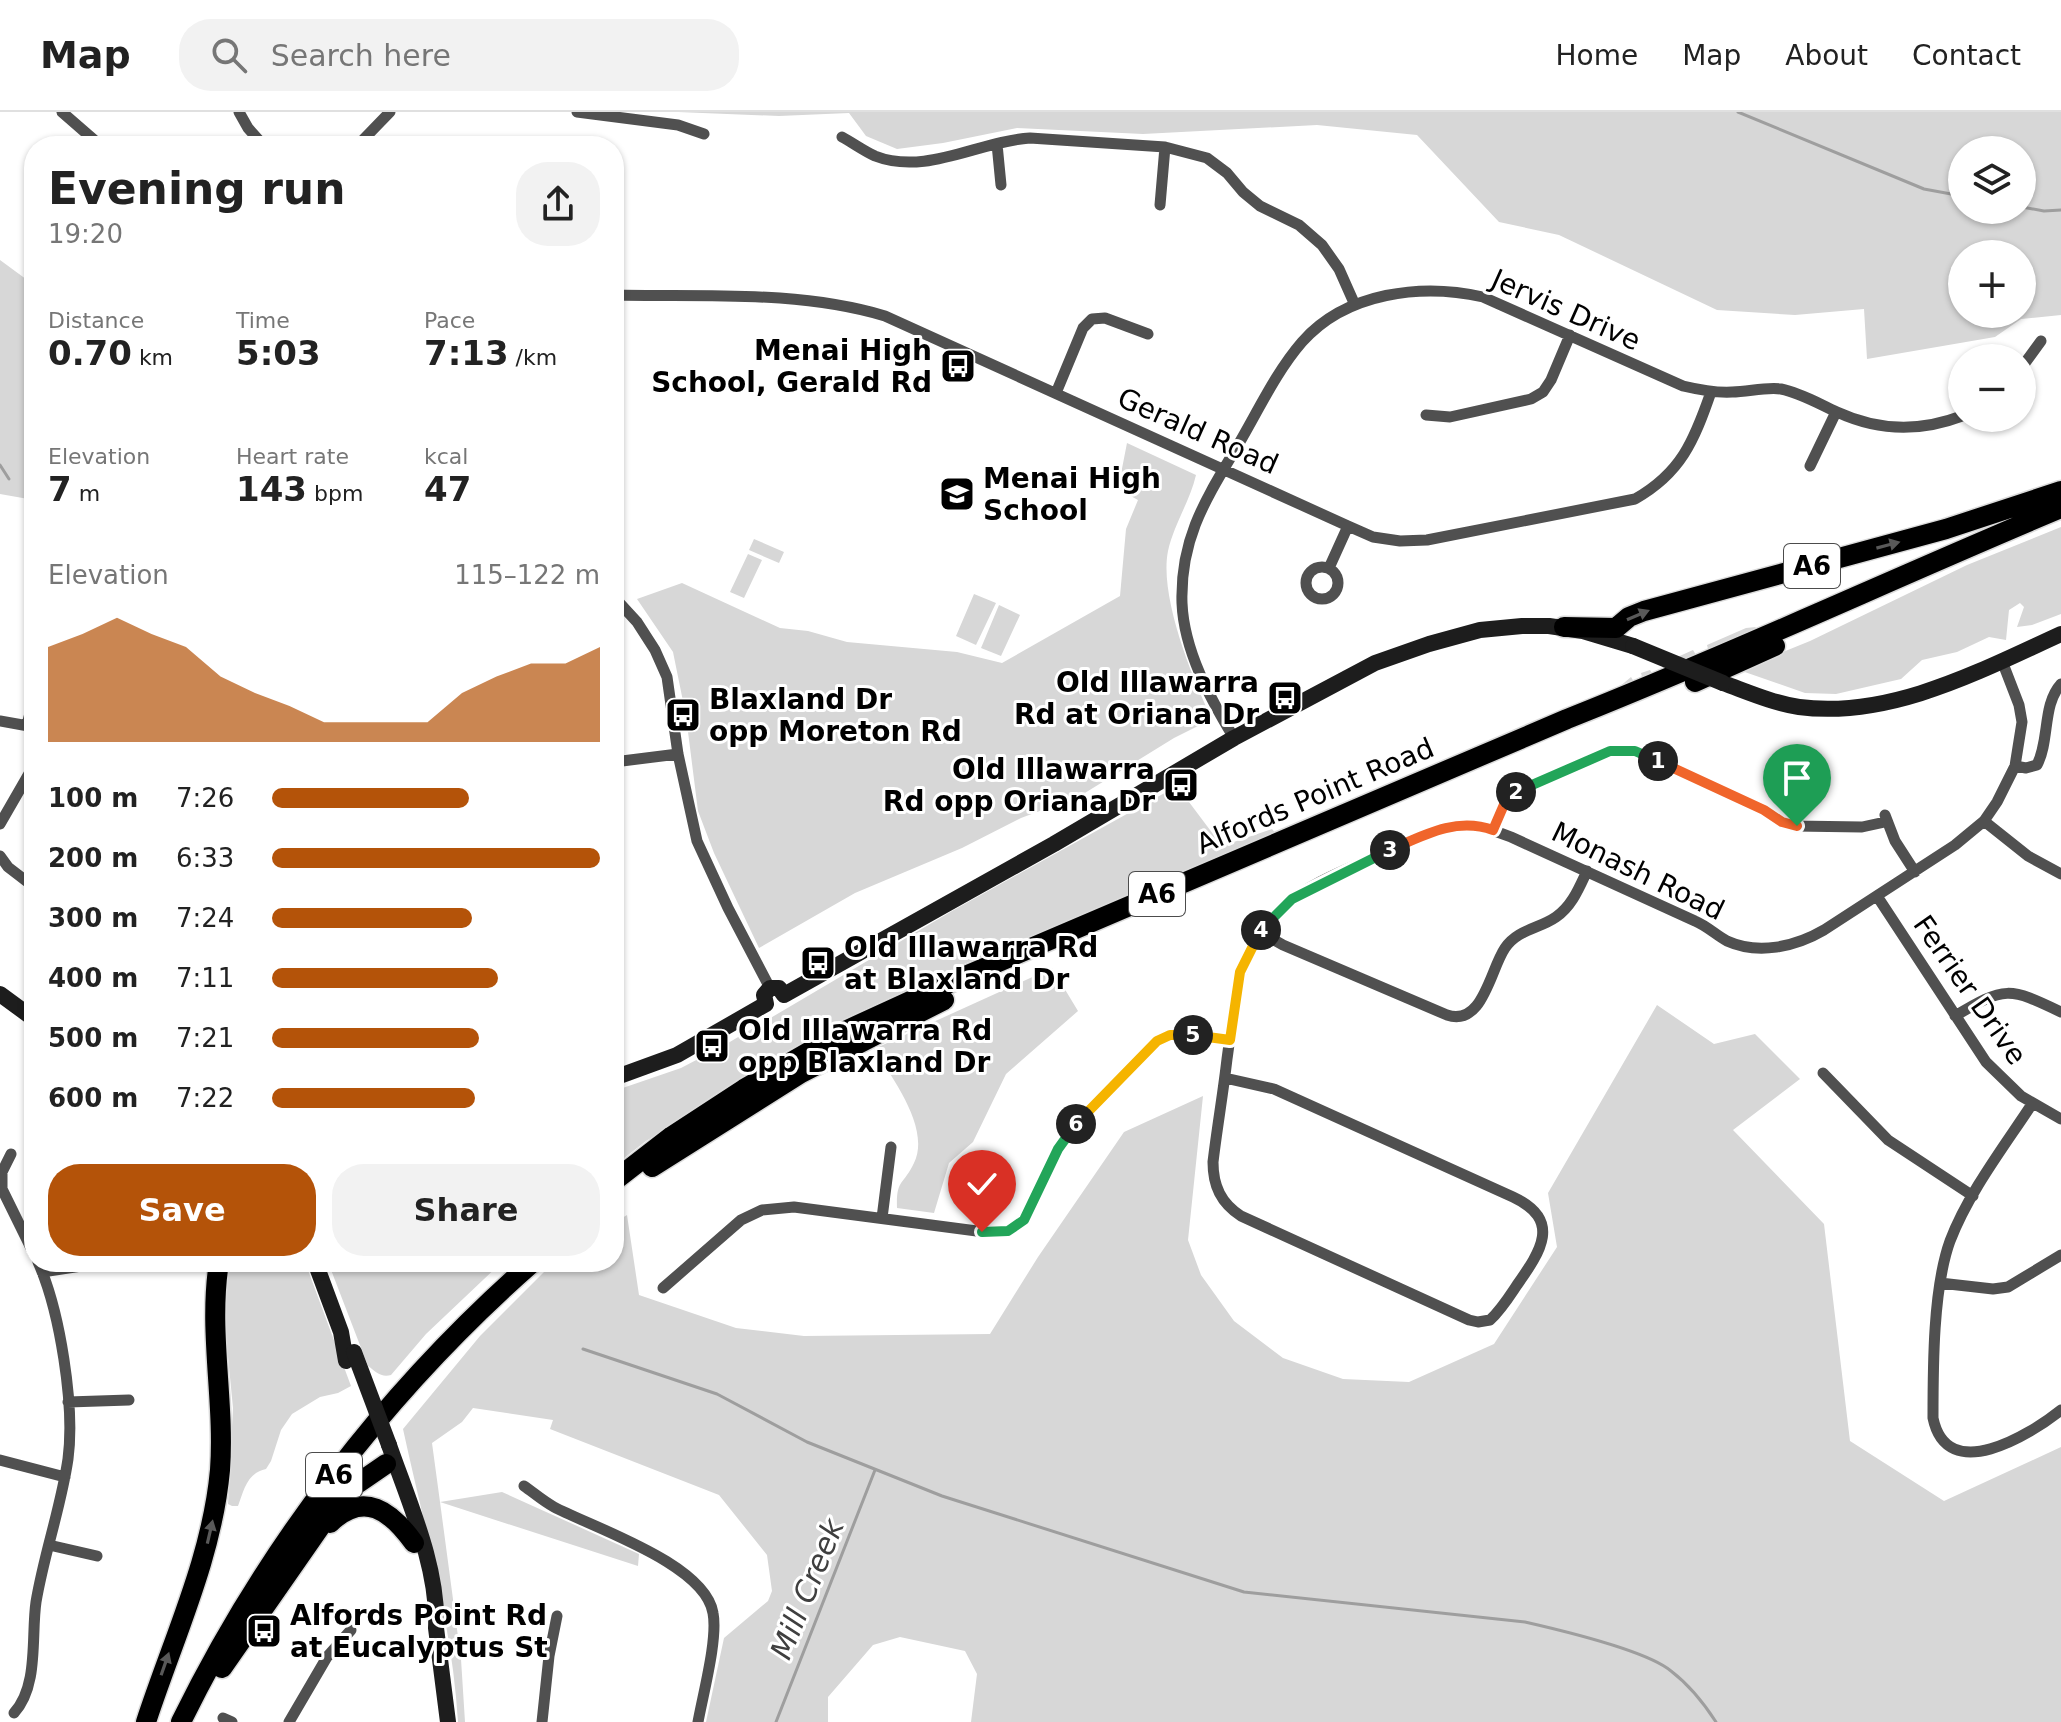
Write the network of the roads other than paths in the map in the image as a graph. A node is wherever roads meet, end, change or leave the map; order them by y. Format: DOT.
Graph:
graph roads {
  1 [pos="62,112"];
  2 [pos="239,112"];
  3 [pos="390,112"];
  4 [pos="577,112"];
  5 [pos="704,134"];
  6 [pos="90,136"];
  7 [pos="255,136"];
  8 [pos="367,136"];
  9 [pos="842,137"];
  10 [pos="997,144"];
  11 [pos="1165,147"];
  12 [pos="1001,185"];
  13 [pos="1160,205"];
  14 [pos="624,295"];
  15 [pos="1355,305"];
  16 [pos="1148,334"];
  17 [pos="1570,335"];
  18 [pos="2041,341"];
  19 [pos="2036,348"];
  20 [pos="1711,392"];
  21 [pos="1056,393"];
  22 [pos="1836,412"];
  23 [pos="1426,415"];
  24 [pos="1948,421"];
  25 [pos="1810,466"];
  26 [pos="1224,470"];
  27 [pos="2061,491"];
  28 [pos="2061,508"];
  29 [pos="2061,522"];
  30 [pos="1348,526"];
  31 [pos="1329,568"];
  32 [pos="624,608"];
  33 [pos="1564,627"];
  34 [pos="2061,634"];
  35 [pos="2002,661"];
  36 [pos="2061,684"];
  37 [pos="0,721"];
  38 [pos="24,725"];
  39 [pos="1234,738"];
  40 [pos="678,754"];
  41 [pos="624,761"];
  42 [pos="2015,766"];
  43 [pos="24,782"];
  44 [pos="1984,821"];
  45 [pos="0,824"];
  46 [pos="1493,830"];
  47 [pos="0,856"];
  48 [pos="1587,871"];
  49 [pos="1915,872"];
  50 [pos="2061,874"];
  51 [pos="24,879"];
  52 [pos="1877,896"];
  53 [pos="1260,932"];
  54 [pos="0,994"];
  55 [pos="773,995"];
  56 [pos="24,1012"];
  57 [pos="2061,1012"];
  58 [pos="1955,1016"];
  59 [pos="1230,1040"];
  60 [pos="1823,1073"];
  61 [pos="624,1074"];
  62 [pos="1225,1078"];
  63 [pos="2032,1104"];
  64 [pos="2061,1119"];
  65 [pos="891,1147"];
  66 [pos="11,1154"];
  67 [pos="624,1173"];
  68 [pos="624,1188"];
  69 [pos="1973,1196"];
  70 [pos="882,1218"];
  71 [pos="24,1234"];
  72 [pos="2061,1255"];
  73 [pos="41,1272"];
  74 [pos="218,1272"];
  75 [pos="319,1272"];
  76 [pos="506,1272"];
  77 [pos="523,1272"];
  78 [pos="1940,1283"];
  79 [pos="663,1288"];
  80 [pos="129,1400"];
  81 [pos="68,1402"];
  82 [pos="2061,1410"];
  83 [pos="387,1453"];
  84 [pos="0,1460"];
  85 [pos="65,1477"];
  86 [pos="524,1486"];
  87 [pos="312,1541"];
  88 [pos="414,1543"];
  89 [pos="49,1545"];
  90 [pos="97,1556"];
  91 [pos="557,1616"];
  92 [pos="436,1628"];
  93 [pos="351,1630"];
  94 [pos="14,1713"];
  95 [pos="146,1722"];
  96 [pos="167,1722"];
  97 [pos="181,1722"];
  98 [pos="192,1722"];
  99 [pos="289,1722"];
  100 [pos="446,1722"];
  101 [pos="542,1722"];
  102 [pos="698,1722"];
  1 -- 6 [label="street"];
  2 -- 7 [label="street"];
  3 -- 8 [label="street"];
  4 -- 5 [label="street"];
  9 -- 10 [label="street"];
  10 -- 11 [label="street"];
  10 -- 12 [label="street"];
  11 -- 13 [label="street"];
  11 -- 15 [label="street"];
  14 -- 21 [label="street, Gerald Road"];
  15 -- 17 [label="street, Jervis Drive"];
  15 -- 26 [label="street, Jervis Drive"];
  16 -- 21 [label="street"];
  17 -- 20 [label="street, Jervis Drive"];
  17 -- 23 [label="street"];
  18 -- 19 [label="street"];
  20 -- 22 [label="street, Jervis Drive"];
  20 -- 30 [label="street, Gerald Road"];
  21 -- 26 [label="street, Gerald Road"];
  22 -- 24 [label="street, Jervis Drive"];
  22 -- 25 [label="street"];
  26 -- 30 [label="street, Gerald Road"];
  26 -- 39 [label="street, Jervis Drive"];
  33 -- 27 [label="highway, A6, one-way"];
  28 -- 67 [label="highway, Alfords Point Road / A6"];
  29 -- 68 [label="highway, Alfords Point Road / A6"];
  30 -- 31 [label="street"];
  32 -- 40 [label="street"];
  33 -- 35 [label="street, bridge"];
  33 -- 39 [label="street"];
  34 -- 35 [label="street"];
  35 -- 42 [label="street, Monash Road"];
  36 -- 42 [label="street"];
  37 -- 38 [label="street"];
  39 -- 55 [label="street"];
  40 -- 41 [label="street"];
  40 -- 55 [label="street"];
  42 -- 44 [label="street, Monash Road"];
  43 -- 45 [label="street"];
  44 -- 49 [label="street, Monash Road"];
  44 -- 50 [label="street"];
  46 -- 48 [label="street, Monash Road"];
  46 -- 49 [label="street"];
  46 -- 53 [label="street, Monash Road"];
  47 -- 51 [label="street"];
  48 -- 52 [label="street, Monash Road"];
  48 -- 53 [label="street"];
  49 -- 52 [label="street, Monash Road"];
  52 -- 58 [label="street, Ferrier Drive"];
  53 -- 59 [label="street, Monash Road"];
  54 -- 56 [label="street"];
  55 -- 61 [label="street"];
  57 -- 58 [label="street"];
  58 -- 63 [label="street, Ferrier Drive"];
  59 -- 62 [label="street, Monash Road"];
  59 -- 70 [label="street"];
  60 -- 69 [label="street"];
  62 -- 62 [label="street, Monash Road"];
  63 -- 64 [label="street, Ferrier Drive"];
  63 -- 69 [label="street, Ferrier Drive"];
  65 -- 70 [label="street"];
  66 -- 71 [label="street"];
  69 -- 78 [label="street, Ferrier Drive"];
  70 -- 79 [label="street"];
  72 -- 78 [label="street"];
  73 -- 81 [label="street"];
  95 -- 74 [label="highway, one-way"];
  75 -- 83 [label="street"];
  76 -- 96 [label="highway, A6"];
  77 -- 97 [label="highway, A6"];
  78 -- 82 [label="street, Ferrier Drive"];
  80 -- 81 [label="street"];
  81 -- 85 [label="street"];
  83 -- 87 [label="highway"];
  83 -- 88 [label="street"];
  83 -- 92 [label="street"];
  84 -- 85 [label="street"];
  85 -- 89 [label="street"];
  86 -- 102 [label="street"];
  87 -- 88 [label="highway"];
  87 -- 98 [label="highway"];
  88 -- 92 [label="street"];
  89 -- 90 [label="street"];
  89 -- 94 [label="street"];
  91 -- 101 [label="street"];
  92 -- 100 [label="street"];
  93 -- 99 [label="street"];
}
